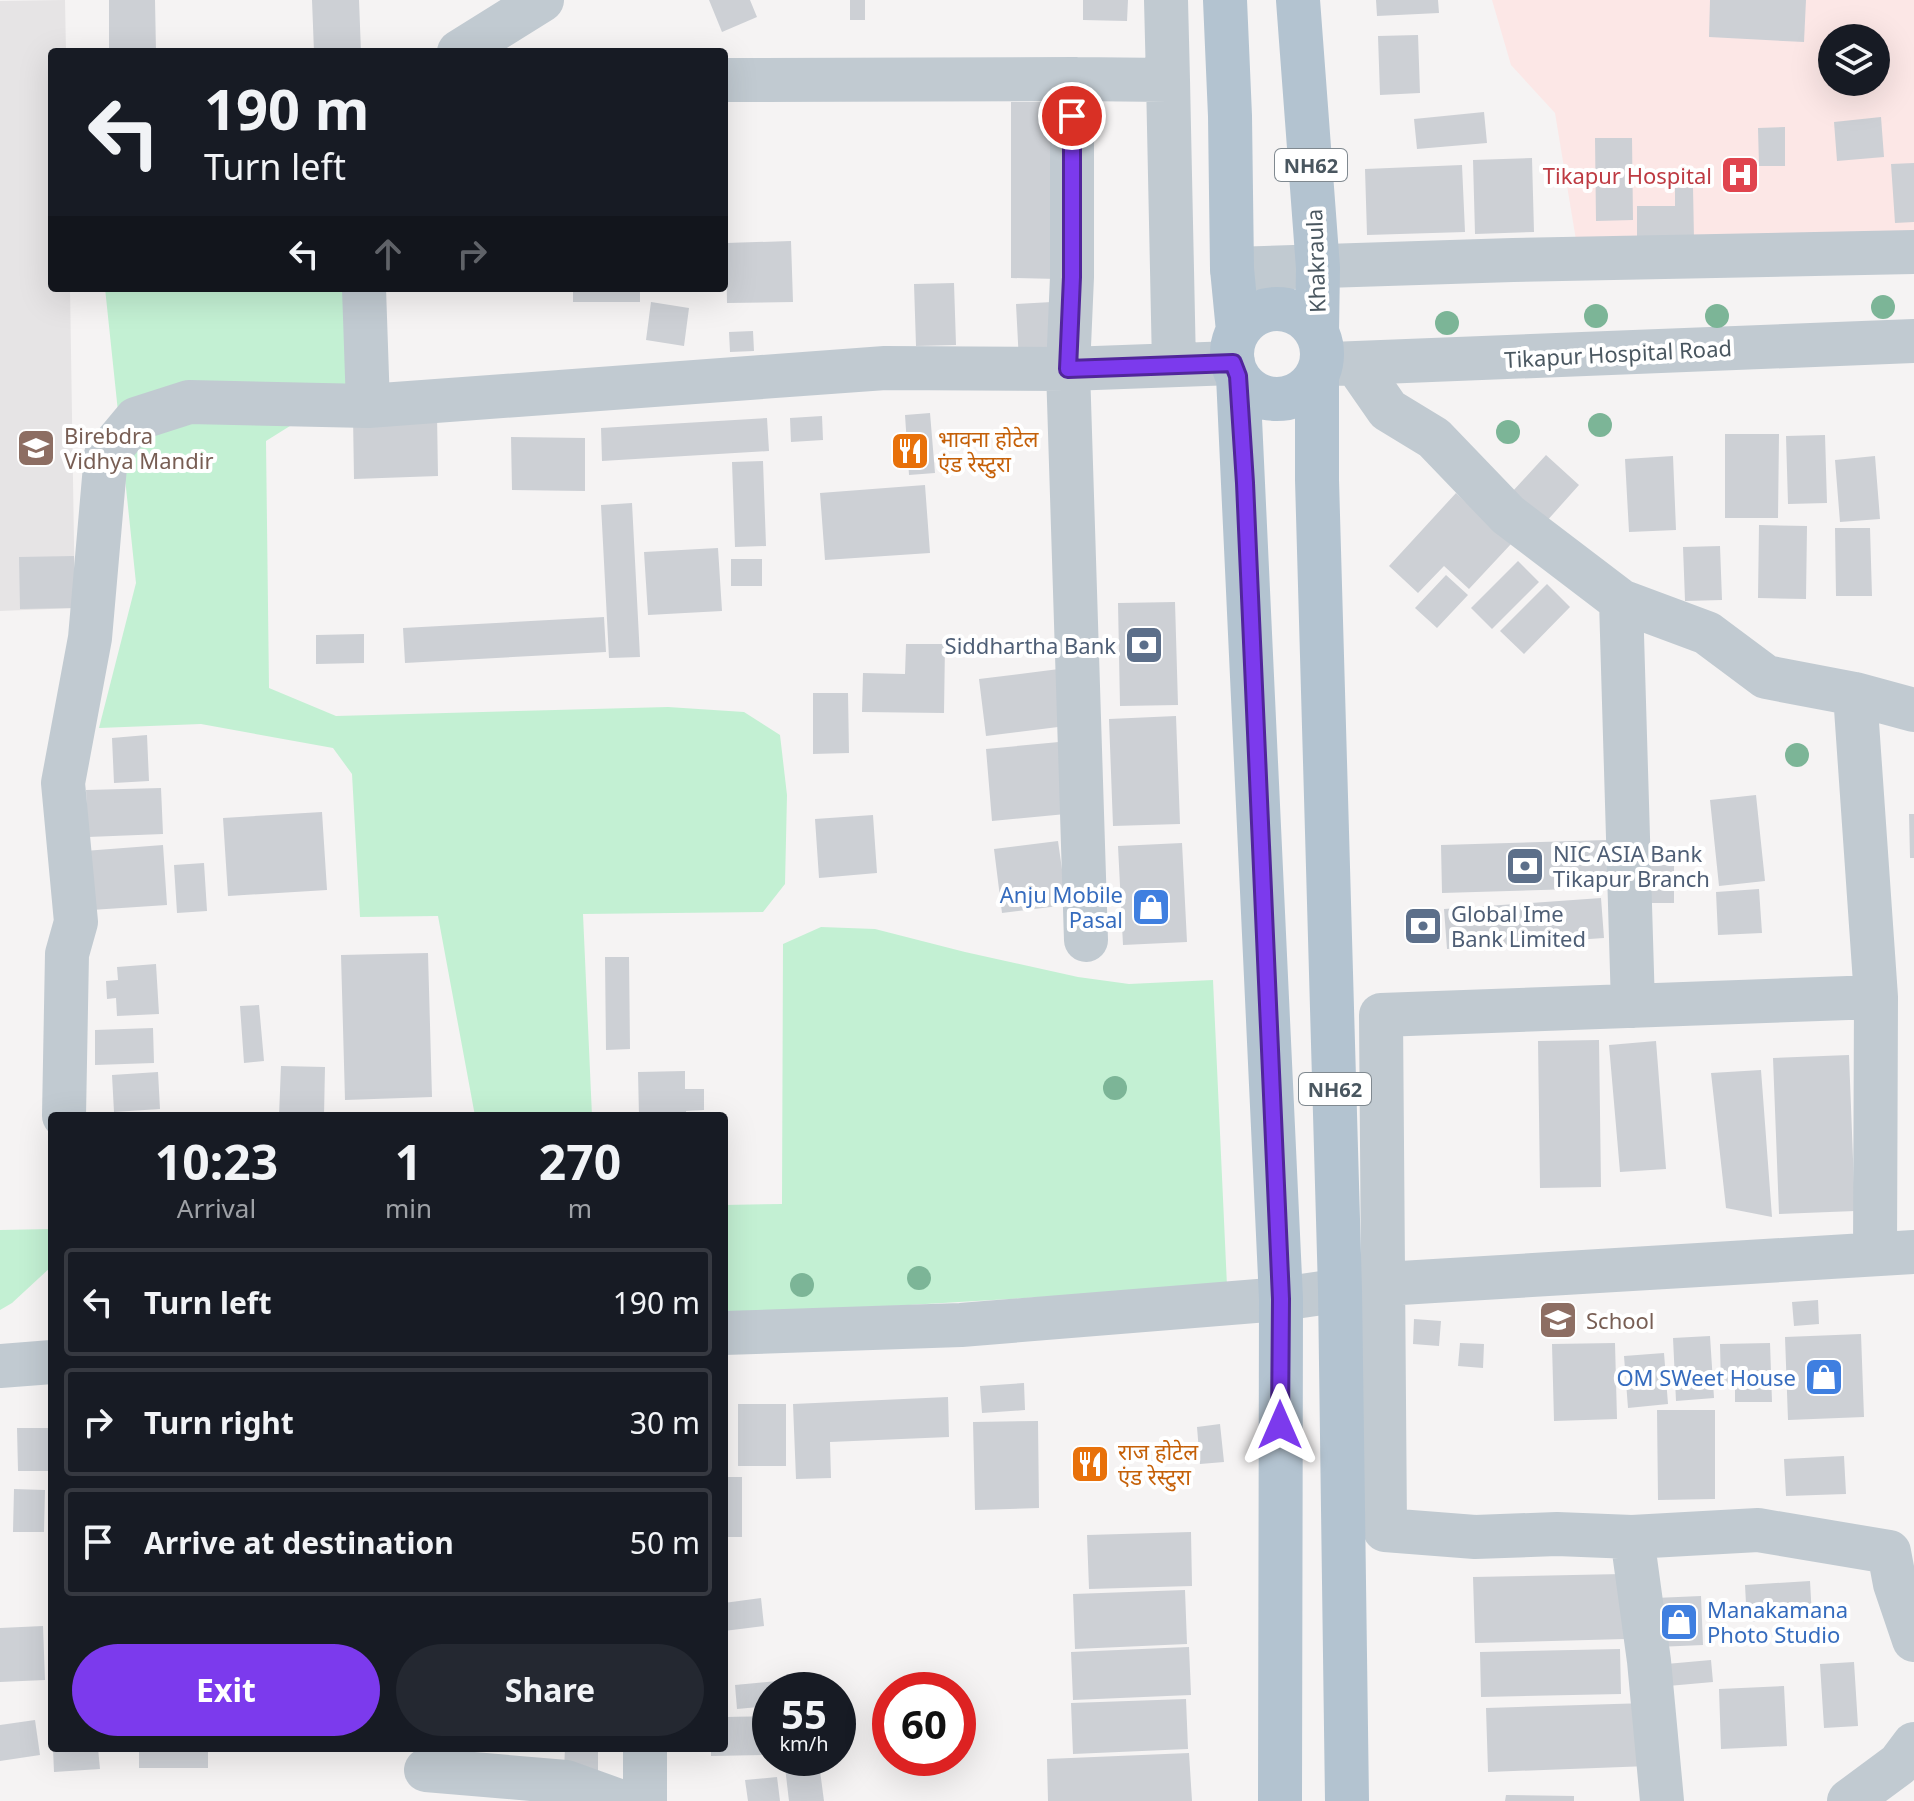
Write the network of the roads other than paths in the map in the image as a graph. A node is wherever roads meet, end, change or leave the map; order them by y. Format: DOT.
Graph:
graph roads {
  1 [pos="542,0"];
  2 [pos="1166,0"];
  3 [pos="1225,0"];
  4 [pos="1298,0"];
  5 [pos="465,48"];
  6 [pos="1075,79"];
  7 [pos="728,80"];
  8 [pos="1168,80"];
  9 [pos="1914,252"];
  10 [pos="1318,268"];
  11 [pos="1232,269"];
  12 [pos="364,292"];
  13 [pos="1914,341"];
  14 [pos="1236,357"];
  15 [pos="1328,359"];
  16 [pos="1174,365"];
  17 [pos="1068,369"];
  18 [pos="368,406"];
  19 [pos="1621,601"];
  20 [pos="1855,694"];
  21 [pos="1914,710"];
  22 [pos="1086,940"];
  23 [pos="1876,997"];
  24 [pos="1633,1006"];
  25 [pos="64,1112"];
  26 [pos="1895,1252"];
  27 [pos="1384,1284"];
  28 [pos="1340,1290"];
  29 [pos="1281,1299"];
  30 [pos="728,1333"];
  31 [pos="48,1362"];
  32 [pos="0,1366"];
  33 [pos="1632,1537"];
  34 [pos="1914,1640"];
  35 [pos="1914,1744"];
  36 [pos="645,1752"];
  37 [pos="420,1773"];
  38 [pos="619,1801"];
  39 [pos="645,1801"];
  40 [pos="1280,1801"];
  41 [pos="1347,1801"];
  42 [pos="1662,1801"];
  43 [pos="1849,1801"];
  1 -- 5 [label="street"];
  2 -- 8 [label="street"];
  3 -- 11 [label="main road, NH62"];
  4 -- 10 [label="main road, Khakraula / NH62"];
  6 -- 7 [label="street"];
  6 -- 8 [label="street"];
  6 -- 17 [label="street"];
  8 -- 16 [label="street"];
  9 -- 10 [label="street"];
  10 -- 11 [label="street"];
  10 -- 15 [label="main road, Khakraula / NH62"];
  11 -- 14 [label="main road, NH62"];
  12 -- 18 [label="street"];
  13 -- 15 [label="street, Tikapur Hospital Road"];
  14 -- 15 [label="main road"];
  14 -- 15 [label="main road, Khakraula"];
  14 -- 16 [label="street"];
  14 -- 29 [label="main road, NH62"];
  15 -- 19 [label="street"];
  15 -- 28 [label="main road, NH62"];
  16 -- 17 [label="street"];
  17 -- 18 [label="street"];
  17 -- 22 [label="street"];
  18 -- 25 [label="street"];
  19 -- 20 [label="street"];
  19 -- 24 [label="street"];
  20 -- 21 [label="street"];
  20 -- 23 [label="street"];
  23 -- 24 [label="street"];
  23 -- 26 [label="street"];
  24 -- 27 [label="street"];
  26 -- 27 [label="street"];
  27 -- 28 [label="street"];
  27 -- 33 [label="street"];
  28 -- 29 [label="street"];
  28 -- 41 [label="main road, NH62"];
  29 -- 30 [label="street"];
  29 -- 40 [label="main road, NH62"];
  31 -- 32 [label="street"];
  33 -- 34 [label="street"];
  33 -- 42 [label="street"];
  35 -- 43 [label="street"];
  36 -- 39 [label="street"];
  37 -- 38 [label="street"];
}
